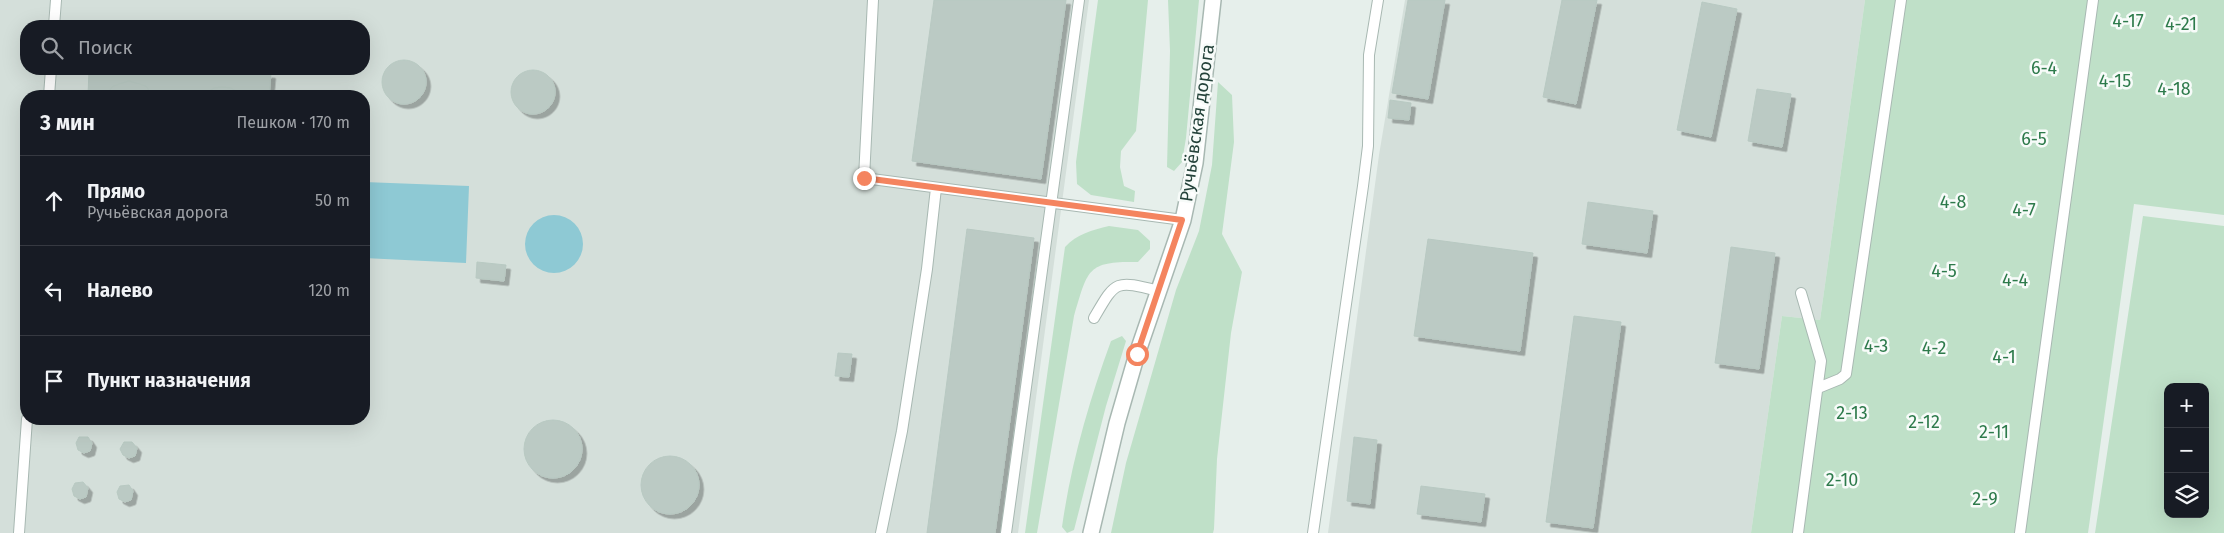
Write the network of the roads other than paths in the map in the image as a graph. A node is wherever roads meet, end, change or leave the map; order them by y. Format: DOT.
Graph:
graph roads {
  1 [pos="56,0"];
  2 [pos="873,0"];
  3 [pos="1079,0"];
  4 [pos="1213,0"];
  5 [pos="1378,0"];
  6 [pos="1901,0"];
  7 [pos="2093,0"];
  8 [pos="54,20"];
  9 [pos="51,75"];
  10 [pos="49,90"];
  11 [pos="936,188"];
  12 [pos="1052,203"];
  13 [pos="1182,220"];
  14 [pos="1159,291"];
  15 [pos="1801,292"];
  16 [pos="1094,318"];
  17 [pos="1818,388"];
  18 [pos="27,425"];
  19 [pos="19,533"];
  20 [pos="881,533"];
  21 [pos="1006,533"];
  22 [pos="1091,533"];
  23 [pos="1313,533"];
  24 [pos="1798,533"];
  25 [pos="2020,533"];
  1 -- 8 [label="lane"];
  2 -- 11 [label="lane"];
  3 -- 12 [label="lane"];
  4 -- 13 [label="street, Ручьёвская дорога"];
  5 -- 23 [label="lane"];
  6 -- 17 [label="lane"];
  7 -- 25 [label="lane"];
  9 -- 10 [label="lane"];
  11 -- 12 [label="lane"];
  11 -- 20 [label="lane"];
  12 -- 13 [label="lane"];
  12 -- 21 [label="lane"];
  13 -- 14 [label="street, Ручьёвская дорога"];
  14 -- 16 [label="lane"];
  14 -- 22 [label="street, Ручьёвская дорога"];
  15 -- 17 [label="lane"];
  17 -- 24 [label="lane"];
  18 -- 19 [label="lane"];
}
